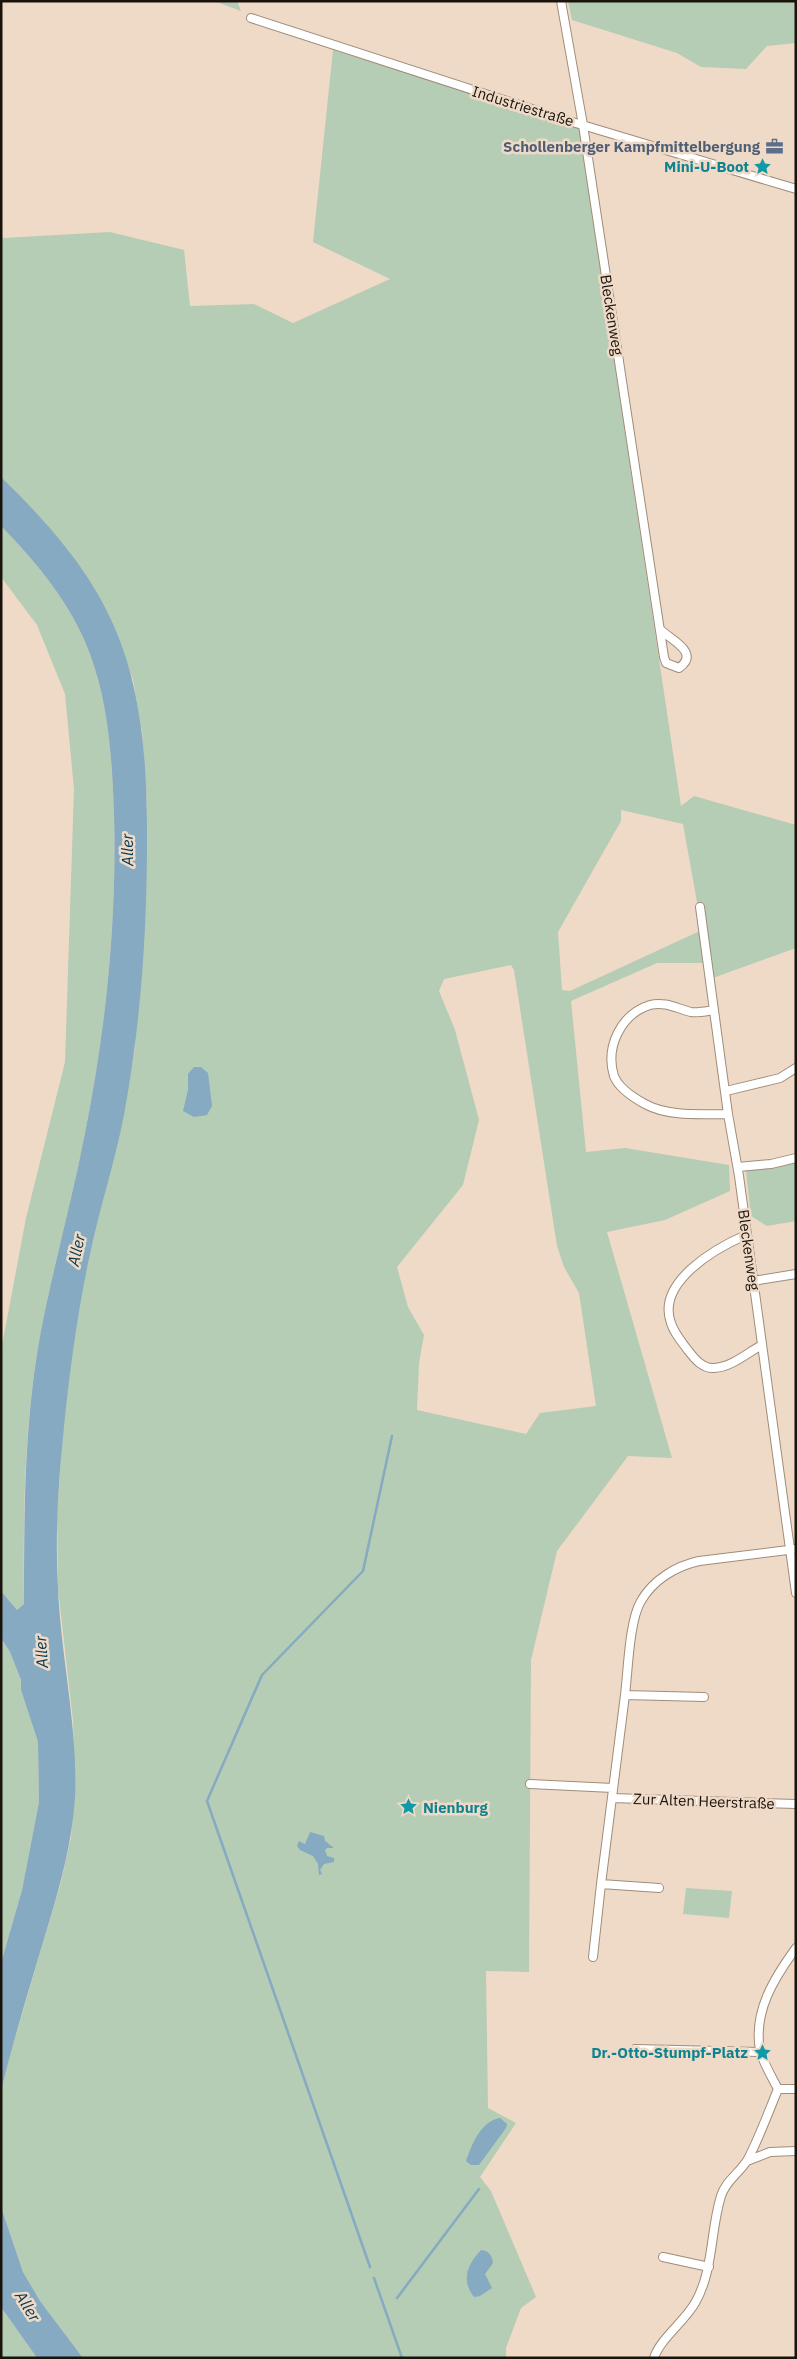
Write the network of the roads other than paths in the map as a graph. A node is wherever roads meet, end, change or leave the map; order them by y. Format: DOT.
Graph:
graph roads {
  1 [pos="561,1"];
  2 [pos="251,18"];
  3 [pos="583,125"];
  4 [pos="796,189"];
  5 [pos="660,629"];
  6 [pos="700,907"];
  7 [pos="714,1010"];
  8 [pos="796,1068"];
  9 [pos="726,1090"];
  10 [pos="728,1114"];
  11 [pos="796,1158"];
  12 [pos="738,1167"];
  13 [pos="746,1235"];
  14 [pos="796,1274"];
  15 [pos="753,1280"];
  16 [pos="762,1344"];
  17 [pos="792,1550"];
  18 [pos="796,1593"];
  19 [pos="625,1695"];
  20 [pos="704,1697"];
  21 [pos="530,1784"];
  22 [pos="613,1788"];
  23 [pos="612,1798"];
  24 [pos="796,1804"];
  25 [pos="601,1884"];
  26 [pos="659,1888"];
  27 [pos="796,1948"];
  28 [pos="593,1957"];
  29 [pos="634,2049"];
  30 [pos="760,2052"];
  31 [pos="778,2089"];
  32 [pos="796,2089"];
  33 [pos="796,2151"];
  34 [pos="747,2160"];
  35 [pos="663,2257"];
  36 [pos="709,2267"];
  37 [pos="654,2358"];
  1 -- 3 [label="street, Bleckenweg"];
  2 -- 3 [label="street, Industriestraße"];
  3 -- 4 [label="street, Industriestraße"];
  3 -- 5 [label="street, Bleckenweg"];
  5 -- 5 [label="street, Bleckenweg"];
  6 -- 7 [label="street, Bleckenweg"];
  7 -- 9 [label="street, Bleckenweg"];
  7 -- 10 [label="street"];
  8 -- 9 [label="street"];
  9 -- 10 [label="street, Bleckenweg"];
  10 -- 12 [label="street, Bleckenweg"];
  11 -- 12 [label="street"];
  12 -- 13 [label="street, Bleckenweg"];
  13 -- 15 [label="street, Bleckenweg"];
  13 -- 16 [label="street"];
  14 -- 15 [label="street"];
  15 -- 16 [label="street, Bleckenweg"];
  16 -- 17 [label="street, Bleckenweg"];
  17 -- 18 [label="street, Bleckenweg"];
  17 -- 19 [label="street"];
  19 -- 20 [label="street"];
  19 -- 22 [label="street"];
  21 -- 22 [label="street"];
  22 -- 23 [label="street"];
  23 -- 24 [label="street, Zur Alten Heerstraße"];
  23 -- 25 [label="street"];
  25 -- 26 [label="street"];
  25 -- 28 [label="street"];
  27 -- 30 [label="street"];
  29 -- 30 [label="street"];
  30 -- 31 [label="street"];
  31 -- 32 [label="street"];
  31 -- 34 [label="street"];
  33 -- 34 [label="street"];
  34 -- 36 [label="street"];
  35 -- 36 [label="street"];
  36 -- 37 [label="street"];
}
